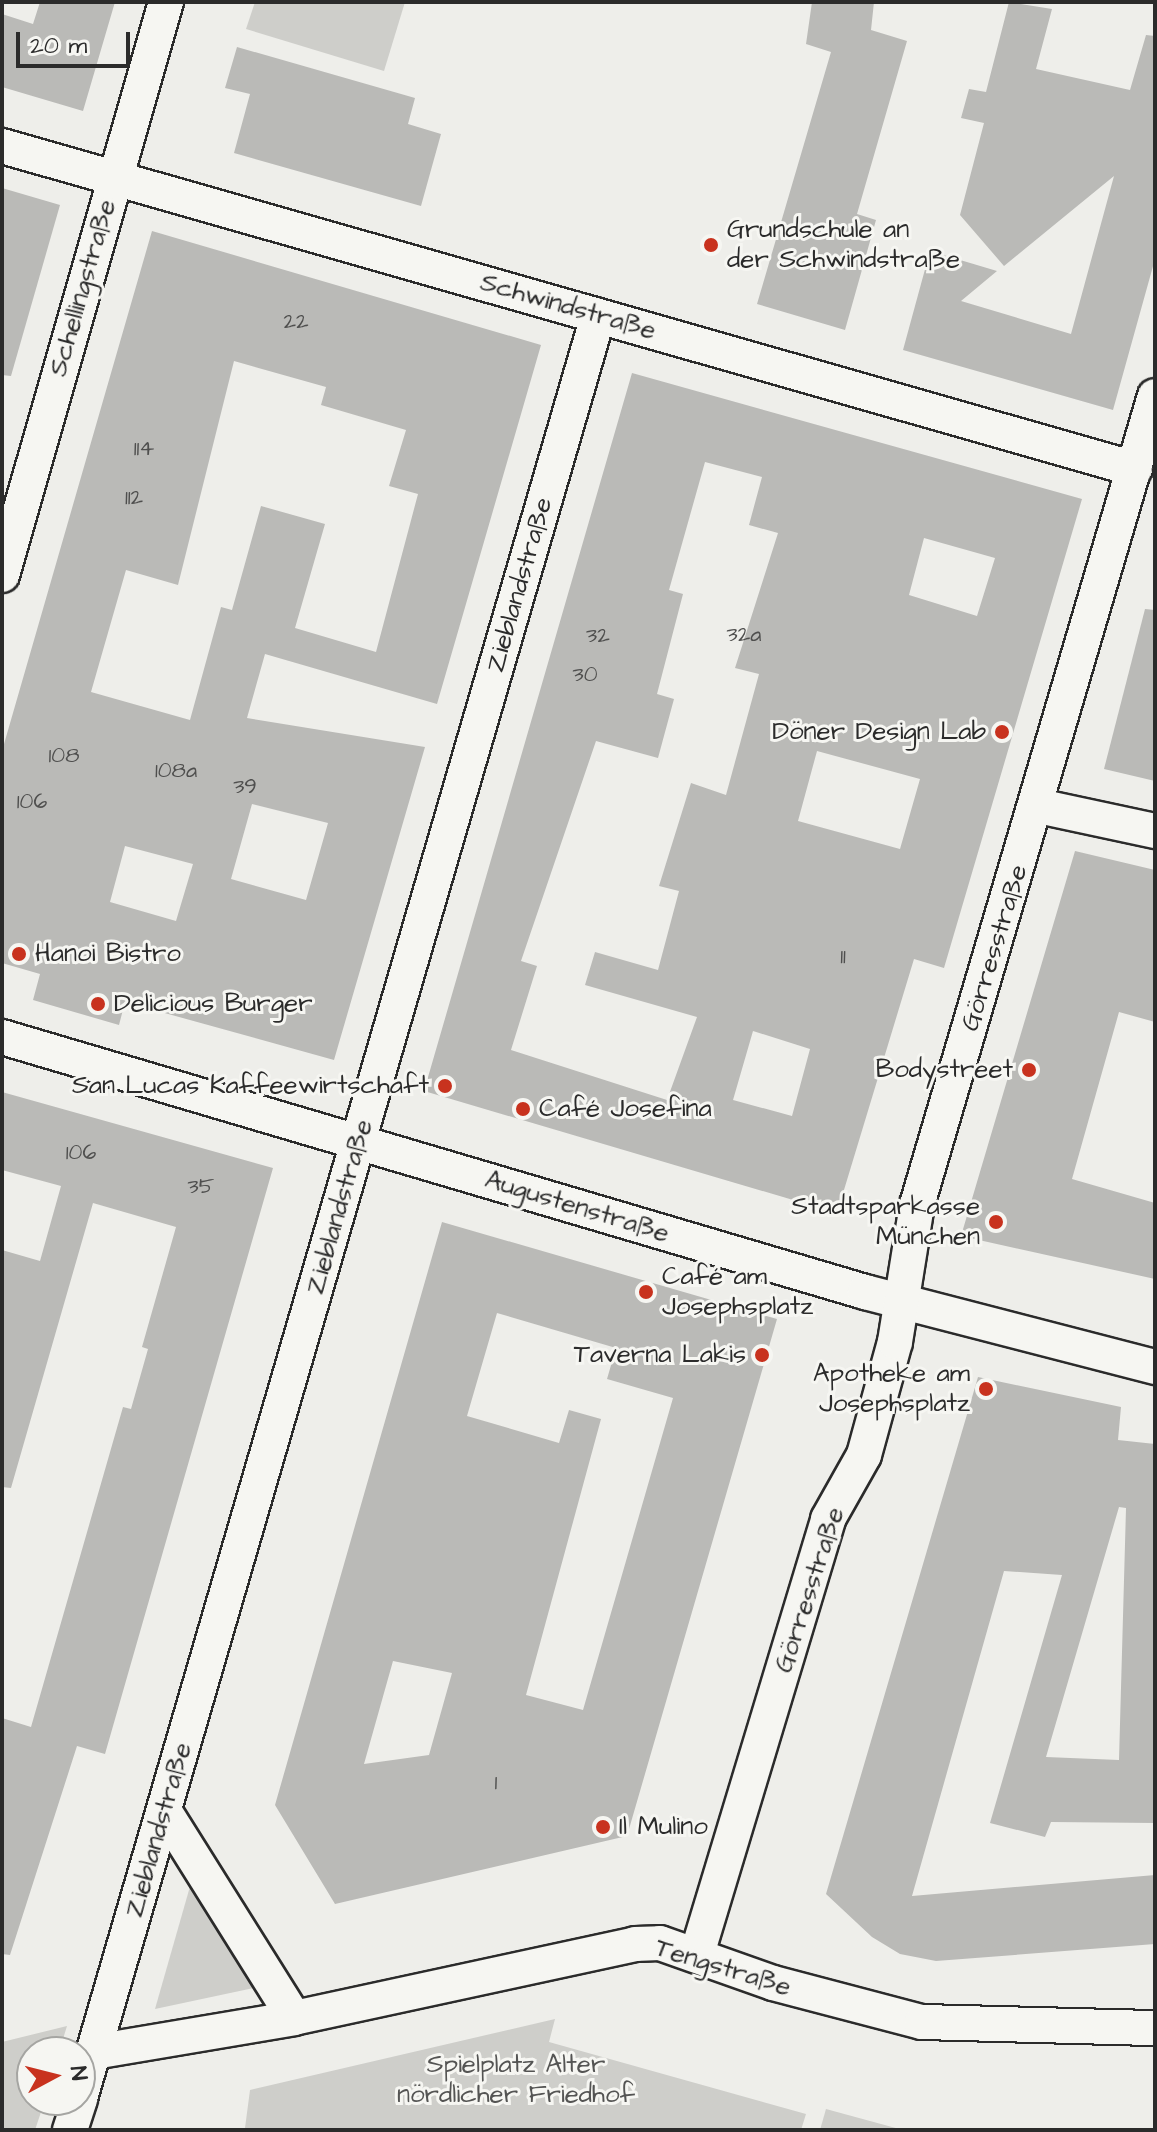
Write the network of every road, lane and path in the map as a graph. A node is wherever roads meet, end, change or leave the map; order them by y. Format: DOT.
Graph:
graph roads {
  1 [pos="166,2"];
  2 [pos="2,146"];
  3 [pos="114,178"];
  4 [pos="598,316"];
  5 [pos="1155,396"];
  6 [pos="1135,469"];
  7 [pos="2,575"];
  8 [pos="1038,806"];
  9 [pos="1155,831"];
  10 [pos="2,1037"];
  11 [pos="359,1142"];
  12 [pos="901,1302"];
  13 [pos="1155,1367"];
  14 [pos="165,1812"];
  15 [pos="697,1954"];
  16 [pos="294,2018"];
  17 [pos="1155,2028"];
  18 [pos="96,2045"];
  19 [pos="96,2052"];
  1 -- 3 [label="street, Schellingstraße"];
  2 -- 3 [label="street, Schwindstraße"];
  3 -- 4 [label="street, Schwindstraße"];
  3 -- 7 [label="street, Schellingstraße"];
  4 -- 6 [label="street, Schwindstraße"];
  4 -- 11 [label="street, Zieblandstraße"];
  5 -- 6 [label="street, Görresstraße"];
  6 -- 8 [label="street, Görresstraße"];
  8 -- 9 [label="street"];
  8 -- 12 [label="street, Görresstraße"];
  10 -- 11 [label="street, Augustenstraße"];
  11 -- 12 [label="street, Augustenstraße"];
  11 -- 14 [label="street, Zieblandstraße"];
  12 -- 13 [label="street, Augustenstraße"];
  12 -- 15 [label="street, Görresstraße"];
  14 -- 16 [label="street"];
  14 -- 18 [label="street, Zieblandstraße"];
  15 -- 16 [label="street, Tengstraße"];
  15 -- 17 [label="street, Tengstraße"];
  16 -- 19 [label="street, Tengstraße"];
}
